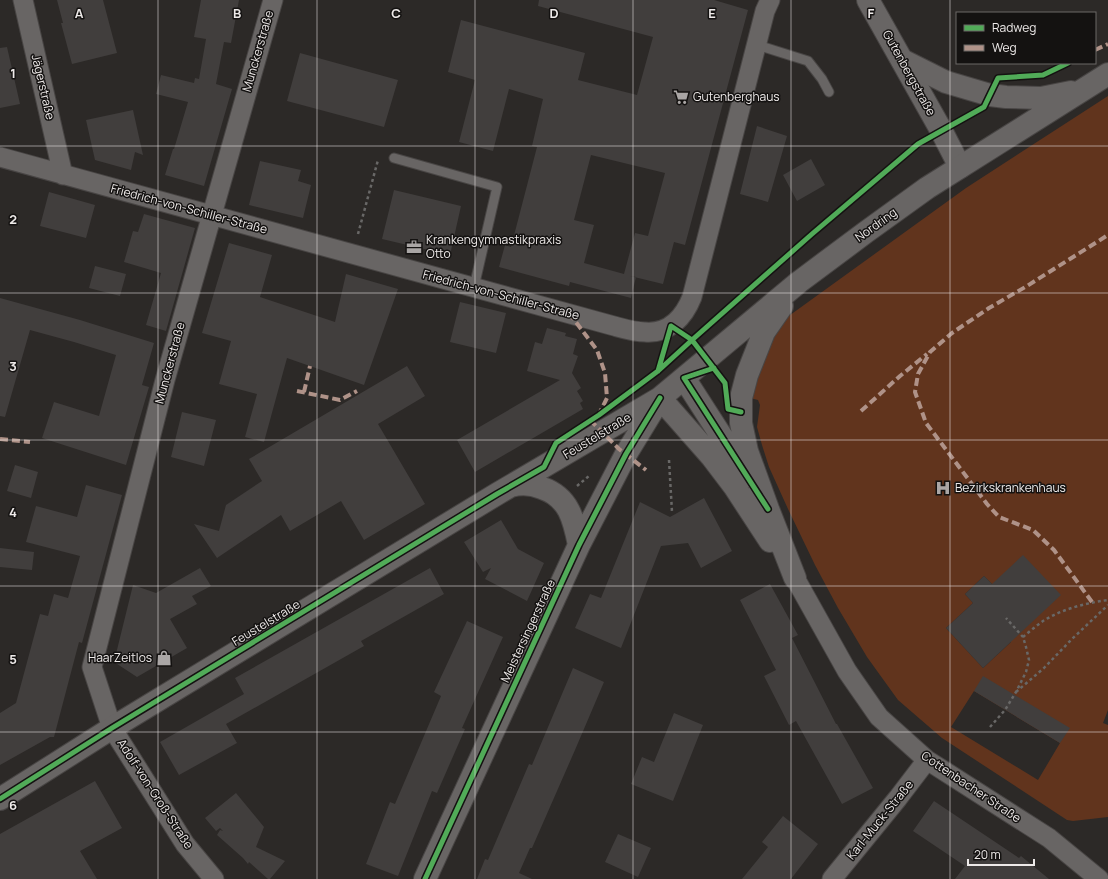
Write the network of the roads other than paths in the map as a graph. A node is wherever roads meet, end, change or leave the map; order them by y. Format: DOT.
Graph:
graph roads {
  1 [pos="23,0"];
  2 [pos="273,0"];
  3 [pos="770,0"];
  4 [pos="868,0"];
  5 [pos="756,45"];
  6 [pos="902,60"];
  7 [pos="1108,74"];
  8 [pos="1082,90"];
  9 [pos="829,92"];
  10 [pos="0,158"];
  11 [pos="394,158"];
  12 [pos="960,167"];
  13 [pos="63,175"];
  14 [pos="212,216"];
  15 [pos="799,282"];
  16 [pos="474,287"];
  17 [pos="684,378"];
  18 [pos="660,398"];
  19 [pos="511,486"];
  20 [pos="768,509"];
  21 [pos="579,545"];
  22 [pos="795,578"];
  23 [pos="112,728"];
  24 [pos="927,760"];
  25 [pos="0,799"];
  26 [pos="214,879"];
  27 [pos="425,879"];
  28 [pos="832,879"];
  29 [pos="1099,879"];
  1 -- 13 [label="street, Jägerstraße"];
  2 -- 14 [label="street, Munckerstraße"];
  3 -- 5 [label="street, Friedrich-von-Schiller-Straße"];
  4 -- 6 [label="main road, Gutenbergstraße"];
  5 -- 9 [label="lane"];
  5 -- 16 [label="street, Friedrich-von-Schiller-Straße"];
  6 -- 8 [label="main road"];
  6 -- 12 [label="main road, Gutenbergstraße"];
  7 -- 8 [label="main road, Nordring"];
  8 -- 12 [label="main road, Nordring"];
  10 -- 13 [label="street, Friedrich-von-Schiller-Straße"];
  11 -- 16 [label="lane"];
  12 -- 15 [label="main road, Nordring"];
  13 -- 14 [label="street, Friedrich-von-Schiller-Straße"];
  14 -- 16 [label="street, Friedrich-von-Schiller-Straße"];
  14 -- 23 [label="street, Munckerstraße"];
  15 -- 17 [label="main road, Nordring"];
  15 -- 20 [label="main road"];
  17 -- 18 [label="main road, Nordring"];
  17 -- 20 [label="main road"];
  18 -- 19 [label="main road, Feustelstraße"];
  18 -- 21 [label="main road, Meistersingerstraße"];
  18 -- 22 [label="main road"];
  19 -- 21 [label="main road"];
  19 -- 23 [label="main road, Feustelstraße"];
  20 -- 22 [label="main road"];
  21 -- 27 [label="main road, Meistersingerstraße"];
  22 -- 24 [label="street, Cottenbacher Straße"];
  23 -- 25 [label="main road, Feustelstraße"];
  23 -- 26 [label="street, Adolf-von-Groß-Straße"];
  24 -- 28 [label="street, Karl-Muck-Straße"];
  24 -- 29 [label="street, Cottenbacher Straße"];
}
